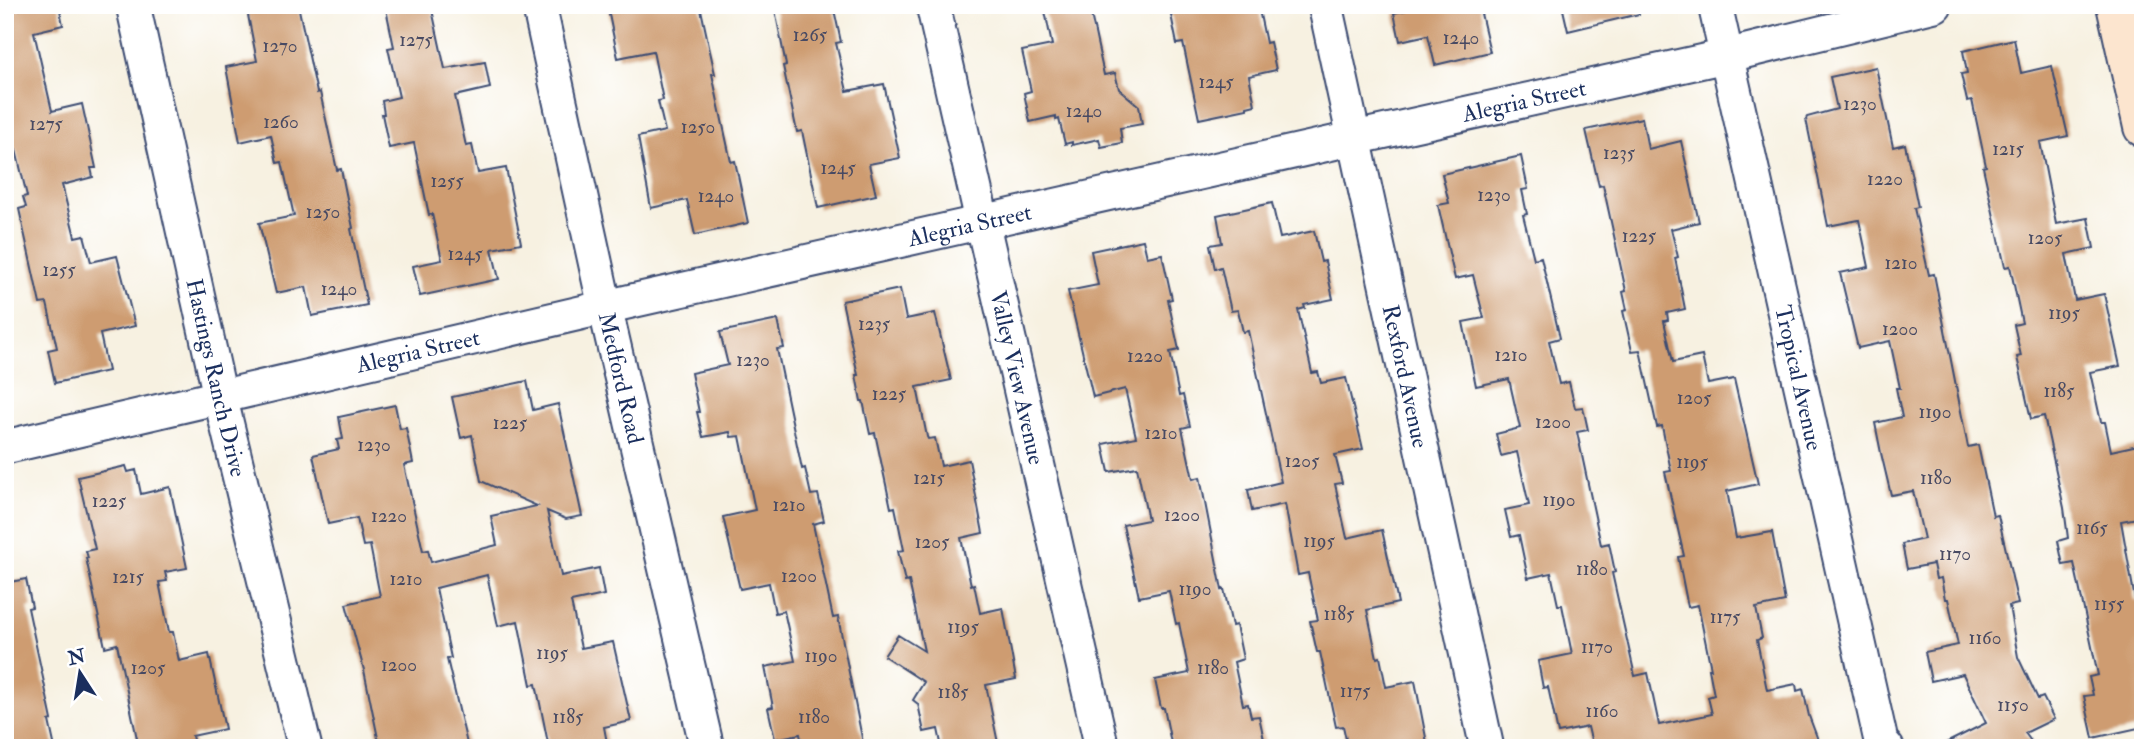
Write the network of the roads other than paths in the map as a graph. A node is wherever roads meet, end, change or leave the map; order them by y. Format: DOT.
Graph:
graph roads {
  1 [pos="133,5"];
  2 [pos="539,5"];
  3 [pos="933,5"];
  4 [pos="1325,5"];
  5 [pos="1714,5"];
  6 [pos="1935,5"];
  7 [pos="2116,5"];
  8 [pos="1726,56"];
  9 [pos="2143,127"];
  10 [pos="1354,138"];
  11 [pos="982,222"];
  12 [pos="605,307"];
  13 [pos="220,396"];
  14 [pos="5,447"];
  15 [pos="305,748"];
  16 [pos="707,748"];
  17 [pos="1102,748"];
  18 [pos="1487,748"];
  19 [pos="1887,748"];
  1 -- 13 [label="street, Hastings Ranch Drive"];
  2 -- 12 [label="street, Medford Road"];
  3 -- 11 [label="street, Valley View Avenue"];
  4 -- 10 [label="street, Rexford Avenue"];
  5 -- 8 [label="street, Tropical Avenue"];
  6 -- 8 [label="street, Alegria Street"];
  7 -- 9 [label="street"];
  8 -- 10 [label="street, Alegria Street"];
  8 -- 19 [label="street, Tropical Avenue"];
  10 -- 11 [label="street, Alegria Street"];
  10 -- 18 [label="street, Rexford Avenue"];
  11 -- 12 [label="street, Alegria Street"];
  11 -- 17 [label="street, Valley View Avenue"];
  12 -- 13 [label="street, Alegria Street"];
  12 -- 16 [label="street, Medford Road"];
  13 -- 14 [label="street, Alegria Street"];
  13 -- 15 [label="street, Hastings Ranch Drive"];
}
